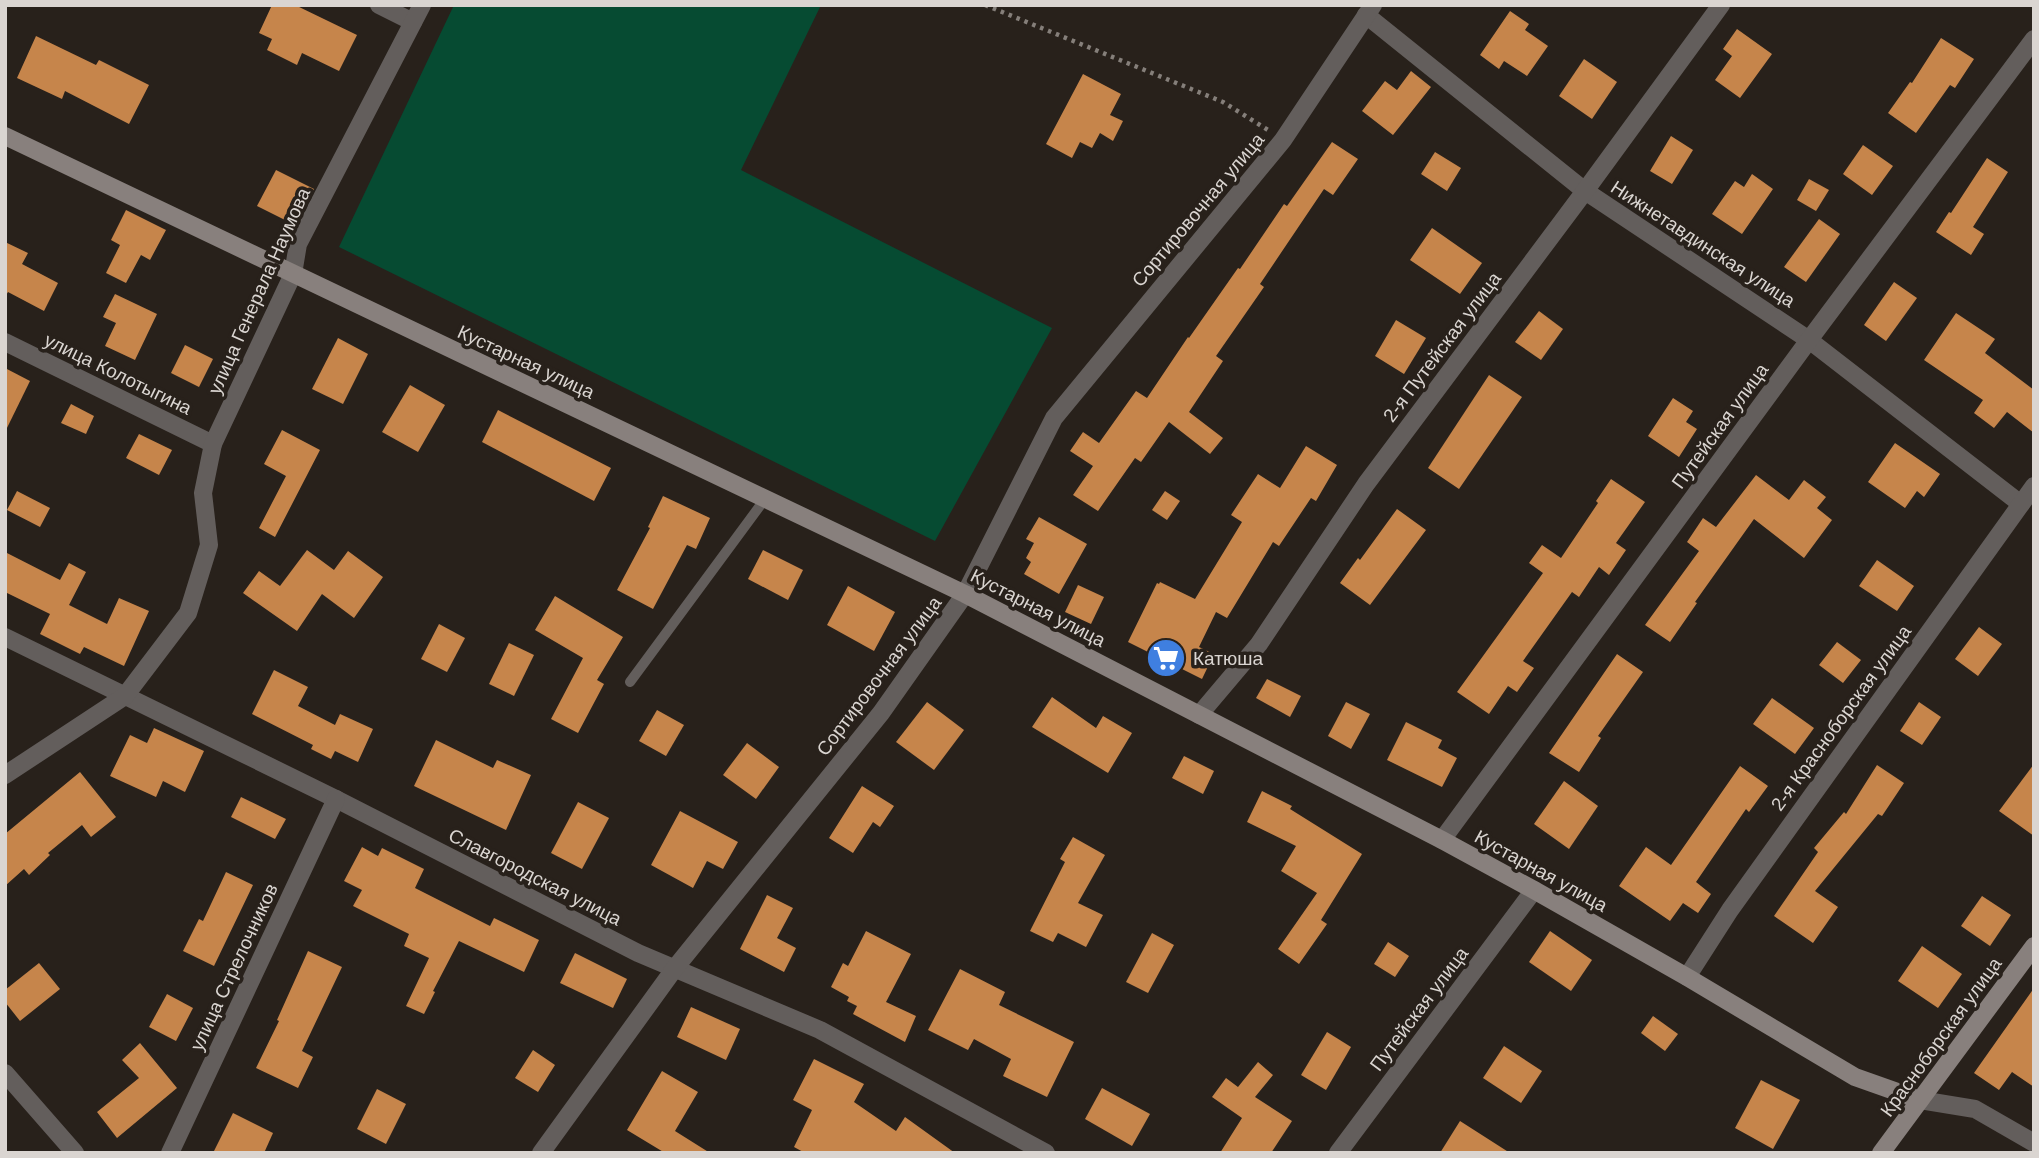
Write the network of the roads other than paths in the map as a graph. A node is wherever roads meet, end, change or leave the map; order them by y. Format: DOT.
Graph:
graph roads {
  1 [pos="379,5"];
  2 [pos="422,5"];
  3 [pos="1721,5"];
  4 [pos="1369,10"];
  5 [pos="413,22"];
  6 [pos="2034,39"];
  7 [pos="5,136"];
  8 [pos="1585,191"];
  9 [pos="293,274"];
  10 [pos="1810,340"];
  11 [pos="5,342"];
  12 [pos="213,444"];
  13 [pos="2034,486"];
  14 [pos="765,499"];
  15 [pos="2021,504"];
  16 [pos="965,594"];
  17 [pos="5,637"];
  18 [pos="630,682"];
  19 [pos="125,696"];
  20 [pos="1199,715"];
  21 [pos="5,775"];
  22 [pos="336,799"];
  23 [pos="1443,840"];
  24 [pos="1534,890"];
  25 [pos="2034,946"];
  26 [pos="675,968"];
  27 [pos="1687,977"];
  28 [pos="5,1073"];
  29 [pos="1920,1100"];
  30 [pos="2034,1143"];
  31 [pos="75,1153"];
  32 [pos="170,1153"];
  33 [pos="541,1153"];
  34 [pos="1046,1153"];
  35 [pos="1338,1153"];
  36 [pos="1881,1153"];
  1 -- 5 [label="street"];
  2 -- 5 [label="street, улица Генерала Наумова"];
  3 -- 8 [label="street, 2-я Путейская улица"];
  4 -- 8 [label="street, Нижнетавдинская улица"];
  4 -- 16 [label="street, Сортировочная улица"];
  5 -- 9 [label="street, улица Генерала Наумова"];
  6 -- 10 [label="street, Путейская улица"];
  7 -- 9 [label="street, Кустарная улица"];
  8 -- 10 [label="street, Нижнетавдинская улица"];
  8 -- 20 [label="street, 2-я Путейская улица"];
  9 -- 12 [label="street, улица Генерала Наумова"];
  9 -- 14 [label="street, Кустарная улица"];
  10 -- 15 [label="street, Нижнетавдинская улица"];
  10 -- 23 [label="street, Путейская улица"];
  11 -- 12 [label="street, улица Колотыгина"];
  12 -- 19 [label="street, улица Генерала Наумова"];
  13 -- 15 [label="street, 2-я Красноборская улица"];
  14 -- 16 [label="street, Кустарная улица"];
  14 -- 18 [label="lane"];
  15 -- 27 [label="street, 2-я Красноборская улица"];
  16 -- 20 [label="street, Кустарная улица"];
  16 -- 26 [label="street, Сортировочная улица"];
  17 -- 19 [label="street, Славгородская улица"];
  19 -- 21 [label="street, улица Генерала Наумова"];
  19 -- 22 [label="street, Славгородская улица"];
  20 -- 23 [label="street, Кустарная улица"];
  22 -- 26 [label="street, Славгородская улица"];
  22 -- 32 [label="street, улица Стрелочников"];
  23 -- 24 [label="street, Кустарная улица"];
  24 -- 27 [label="street, Кустарная улица"];
  24 -- 35 [label="street, Путейская улица"];
  25 -- 29 [label="street, Красноборская улица"];
  26 -- 33 [label="street, Сортировочная улица"];
  26 -- 34 [label="street, Славгородская улица"];
  27 -- 29 [label="street, Кустарная улица"];
  28 -- 31 [label="street"];
  29 -- 30 [label="street, Кустарная улица"];
  29 -- 36 [label="street, Красноборская улица"];
}
